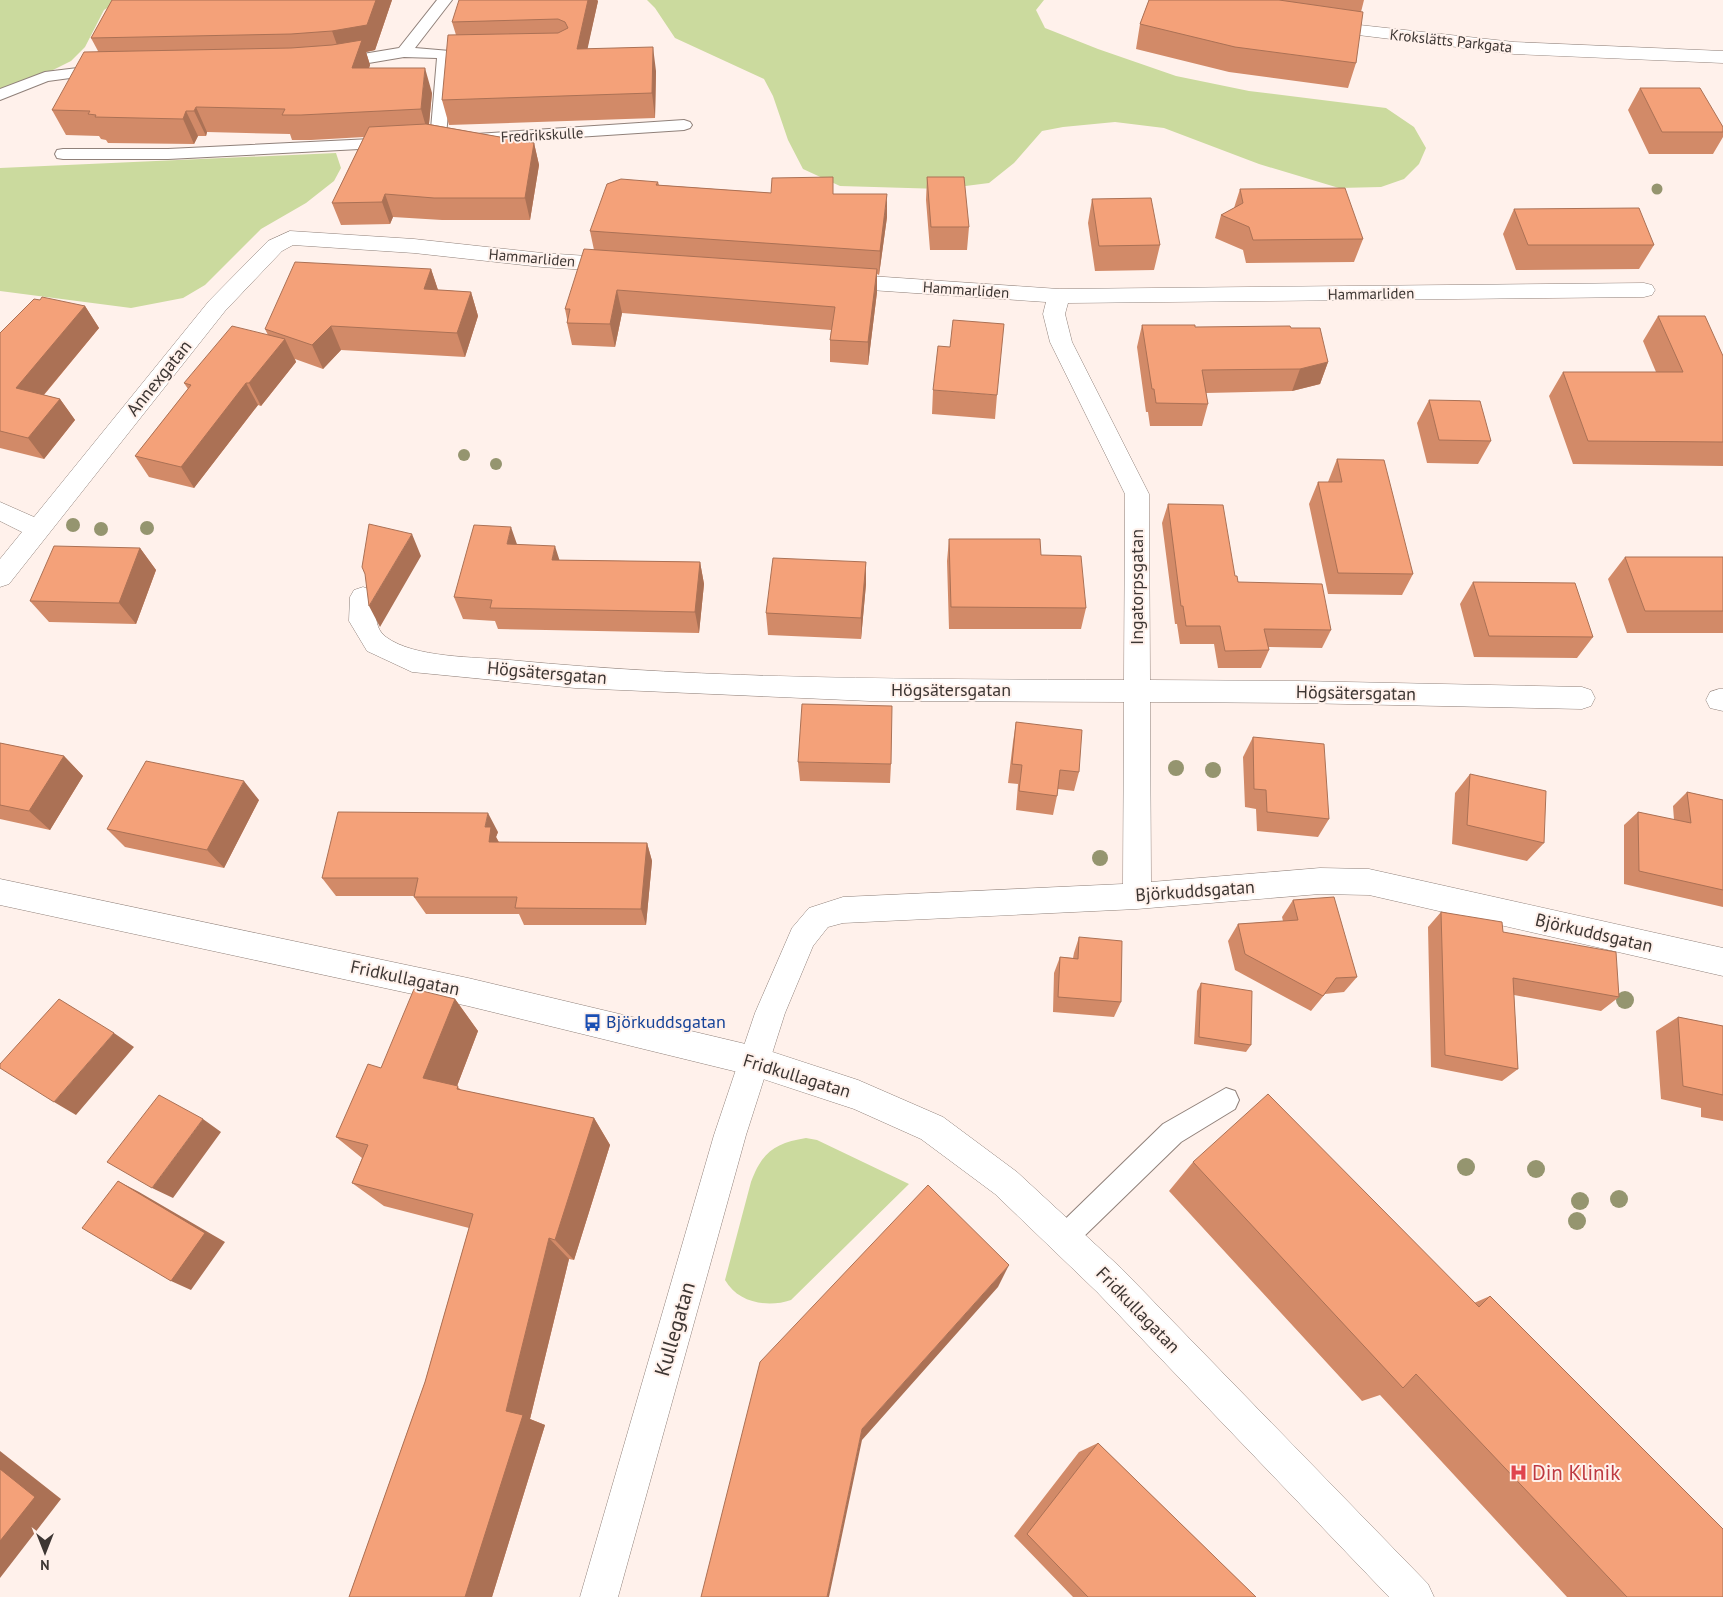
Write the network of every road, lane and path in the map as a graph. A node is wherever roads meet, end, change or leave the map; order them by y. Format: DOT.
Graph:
graph roads {
  1 [pos="445,0"];
  2 [pos="1306,24"];
  3 [pos="404,52"];
  4 [pos="1723,57"];
  5 [pos="324,64"];
  6 [pos="119,70"];
  7 [pos="0,95"];
  8 [pos="684,125"];
  9 [pos="438,141"];
  10 [pos="63,154"];
  11 [pos="290,238"];
  12 [pos="637,266"];
  13 [pos="825,280"];
  14 [pos="1644,290"];
  15 [pos="1059,296"];
  16 [pos="0,511"];
  17 [pos="38,529"];
  18 [pos="0,577"];
  19 [pos="363,597"];
  20 [pos="1136,691"];
  21 [pos="1582,698"];
  22 [pos="0,892"];
  23 [pos="1136,896"];
  24 [pos="1723,962"];
  25 [pos="754,1061"];
  26 [pos="1226,1100"];
  27 [pos="1065,1237"];
  28 [pos="599,1597"];
  29 [pos="1415,1597"];
  1 -- 3 [label="lane"];
  2 -- 4 [label="street, Krokslätts Parkgata"];
  3 -- 5 [label="lane"];
  3 -- 9 [label="lane"];
  6 -- 7 [label="lane"];
  8 -- 9 [label="lane, Fredrikskulle"];
  9 -- 10 [label="lane, Fredrikskulle"];
  11 -- 12 [label="street, Hammarliden"];
  11 -- 17 [label="street, Annexgatan"];
  13 -- 15 [label="street, Hammarliden"];
  14 -- 15 [label="street, Hammarliden"];
  15 -- 20 [label="street, Ingatorpsgatan"];
  16 -- 17 [label="street"];
  17 -- 18 [label="street, Annexgatan"];
  19 -- 20 [label="street, Högsätersgatan"];
  20 -- 21 [label="street, Högsätersgatan"];
  20 -- 23 [label="street, Ingatorpsgatan"];
  22 -- 25 [label="street, Fridkullagatan"];
  23 -- 24 [label="street, Björkuddsgatan"];
  23 -- 25 [label="street, Björkuddsgatan"];
  25 -- 27 [label="street, Fridkullagatan"];
  25 -- 28 [label="street, Kullegatan"];
  26 -- 27 [label="lane"];
  27 -- 29 [label="street, Fridkullagatan"];
}
